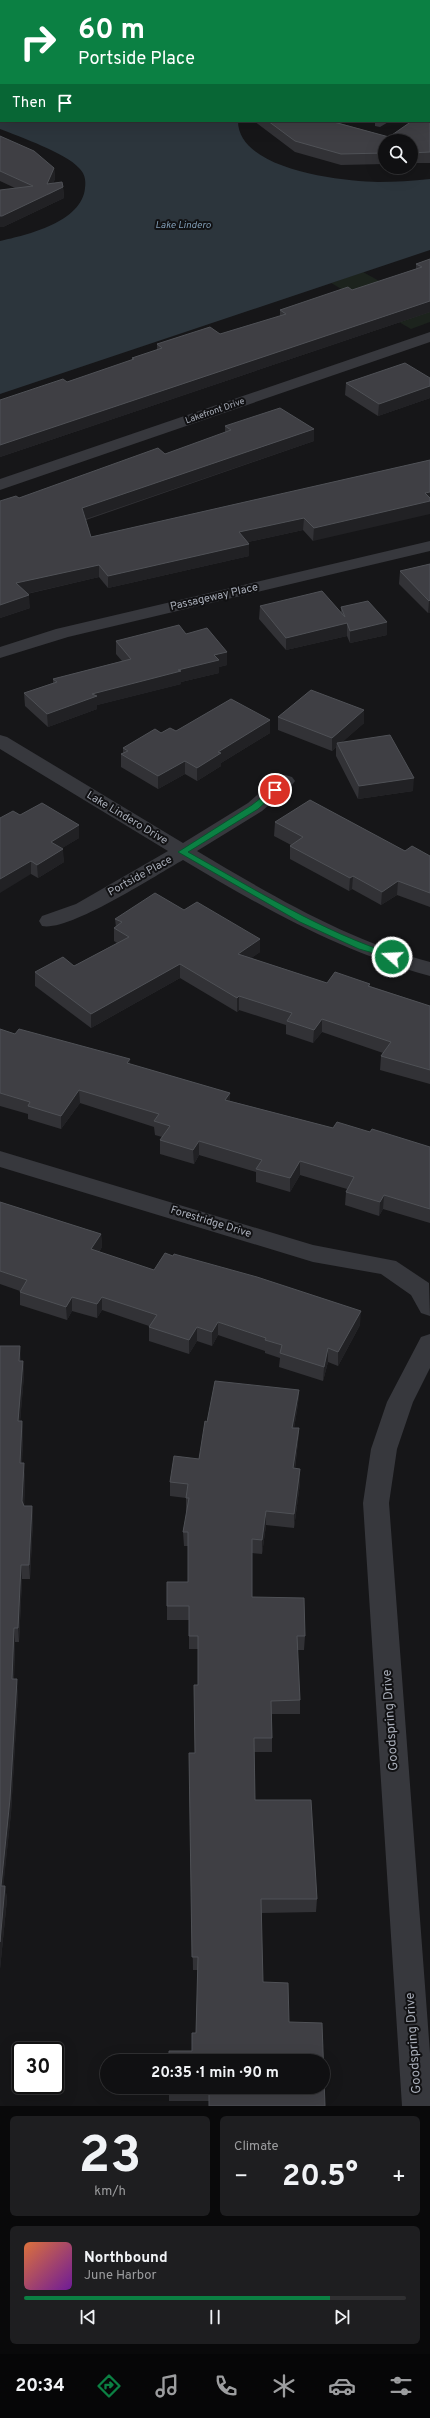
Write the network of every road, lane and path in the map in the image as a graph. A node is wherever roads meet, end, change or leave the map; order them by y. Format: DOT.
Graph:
graph roads {
  1 [pos="430,337"];
  2 [pos="0,485"];
  3 [pos="430,546"];
  4 [pos="0,653"];
  5 [pos="0,741"];
  6 [pos="285,781"];
  7 [pos="182,852"];
  8 [pos="49,922"];
  9 [pos="430,969"];
  10 [pos="0,1159"];
  11 [pos="425,1298"];
  12 [pos="430,1344"];
  13 [pos="418,2106"];
  1 -- 2 [label="street, Lakefront Drive"];
  3 -- 4 [label="street, Passageway Place"];
  5 -- 7 [label="street, Lake Lindero Drive"];
  6 -- 7 [label="street, Portside Place"];
  7 -- 8 [label="street, Portside Place"];
  7 -- 9 [label="street, Lake Lindero Drive"];
  10 -- 11 [label="street, Forestridge Drive"];
  12 -- 13 [label="street, Goodspring Drive"];
}
